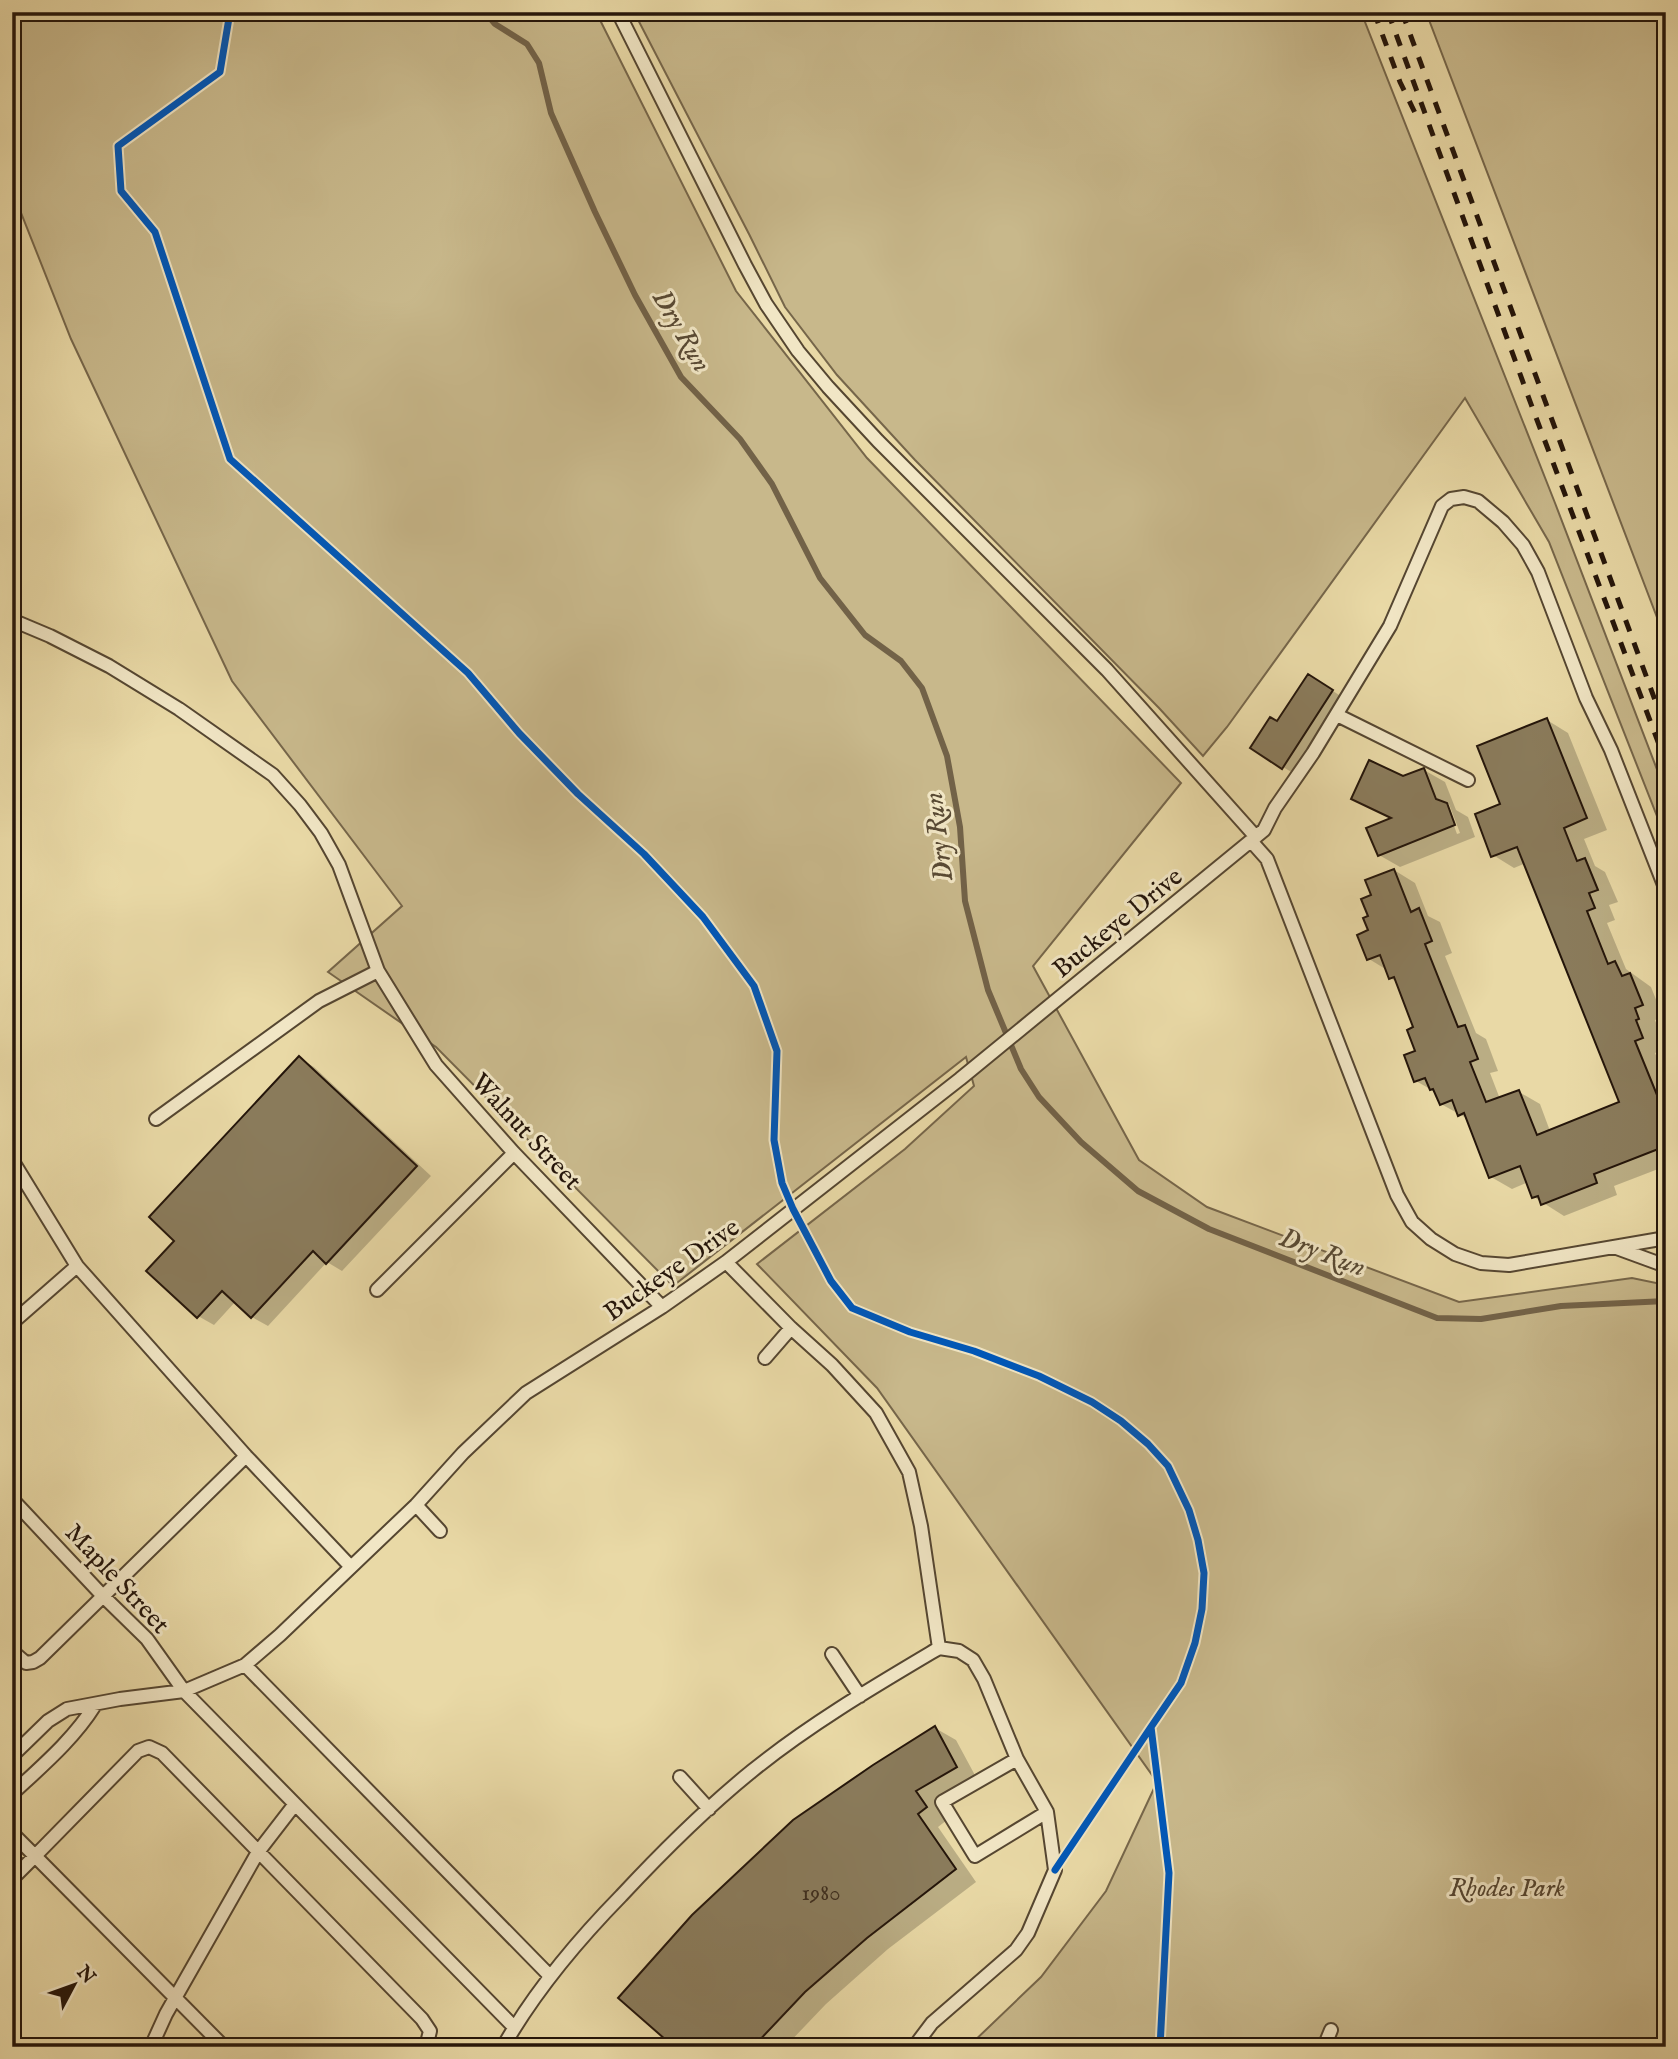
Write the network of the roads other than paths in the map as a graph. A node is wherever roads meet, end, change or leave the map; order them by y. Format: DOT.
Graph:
graph roads {
  1 [pos="618,12"];
  2 [pos="12,620"];
  3 [pos="1337,715"];
  4 [pos="1468,779"];
  5 [pos="1257,836"];
  6 [pos="1666,890"];
  7 [pos="378,971"];
  8 [pos="156,1119"];
  9 [pos="514,1153"];
  10 [pos="12,1160"];
  11 [pos="1666,1238"];
  12 [pos="1614,1247"];
  13 [pos="726,1262"];
  14 [pos="77,1266"];
  15 [pos="1666,1266"];
  16 [pos="377,1290"];
  17 [pos="662,1307"];
  18 [pos="12,1323"];
  19 [pos="791,1328"];
  20 [pos="765,1358"];
  21 [pos="246,1455"];
  22 [pos="12,1499"];
  23 [pos="416,1505"];
  24 [pos="440,1531"];
  25 [pos="351,1567"];
  26 [pos="102,1595"];
  27 [pos="939,1648"];
  28 [pos="12,1651"];
  29 [pos="832,1654"];
  30 [pos="245,1665"];
  31 [pos="184,1691"];
  32 [pos="860,1696"];
  33 [pos="95,1705"];
  34 [pos="12,1756"];
  35 [pos="1017,1759"];
  36 [pos="680,1777"];
  37 [pos="12,1794"];
  38 [pos="295,1804"];
  39 [pos="709,1809"];
  40 [pos="1047,1812"];
  41 [pos="12,1833"];
  42 [pos="258,1852"];
  43 [pos="35,1856"];
  44 [pos="12,1879"];
  45 [pos="550,1976"];
  46 [pos="175,1997"];
  47 [pos="514,2027"];
  48 [pos="1331,2030"];
  49 [pos="151,2047"];
  50 [pos="224,2047"];
  51 [pos="426,2047"];
  52 [pos="503,2047"];
  53 [pos="914,2047"];
  54 [pos="1324,2047"];
  1 -- 5 [label="lane"];
  2 -- 7 [label="lane, Walnut Street"];
  3 -- 4 [label="lane"];
  3 -- 5 [label="lane"];
  3 -- 6 [label="lane"];
  5 -- 12 [label="lane"];
  5 -- 13 [label="lane, Buckeye Drive"];
  7 -- 8 [label="lane"];
  7 -- 9 [label="lane, Walnut Street"];
  9 -- 16 [label="lane"];
  9 -- 17 [label="lane, Walnut Street"];
  10 -- 14 [label="lane"];
  11 -- 12 [label="lane"];
  12 -- 15 [label="lane"];
  13 -- 17 [label="lane, Buckeye Drive"];
  13 -- 19 [label="lane"];
  14 -- 18 [label="lane"];
  14 -- 21 [label="lane"];
  17 -- 23 [label="lane, Buckeye Drive"];
  19 -- 20 [label="lane"];
  19 -- 27 [label="lane"];
  21 -- 25 [label="lane"];
  21 -- 26 [label="lane"];
  22 -- 26 [label="lane, Maple Street"];
  23 -- 24 [label="lane"];
  23 -- 25 [label="lane, Buckeye Drive"];
  25 -- 30 [label="lane, Buckeye Drive"];
  26 -- 28 [label="lane"];
  26 -- 31 [label="lane, Maple Street"];
  27 -- 32 [label="lane"];
  27 -- 35 [label="lane"];
  29 -- 32 [label="lane"];
  30 -- 31 [label="lane, Buckeye Drive"];
  30 -- 45 [label="lane"];
  31 -- 33 [label="lane, Buckeye Drive"];
  31 -- 38 [label="lane, Maple Street"];
  32 -- 39 [label="lane"];
  33 -- 34 [label="lane, Buckeye Drive"];
  33 -- 37 [label="lane"];
  35 -- 40 [label="lane"];
  35 -- 40 [label="lane"];
  36 -- 39 [label="lane"];
  38 -- 42 [label="lane"];
  38 -- 47 [label="lane, Maple Street"];
  39 -- 45 [label="lane"];
  40 -- 53 [label="lane"];
  41 -- 43 [label="lane"];
  42 -- 43 [label="lane"];
  42 -- 46 [label="lane"];
  42 -- 51 [label="lane"];
  43 -- 44 [label="lane"];
  43 -- 46 [label="lane"];
  45 -- 47 [label="lane"];
  46 -- 49 [label="lane"];
  46 -- 50 [label="lane"];
  47 -- 52 [label="lane"];
  48 -- 54 [label="lane"];
}
